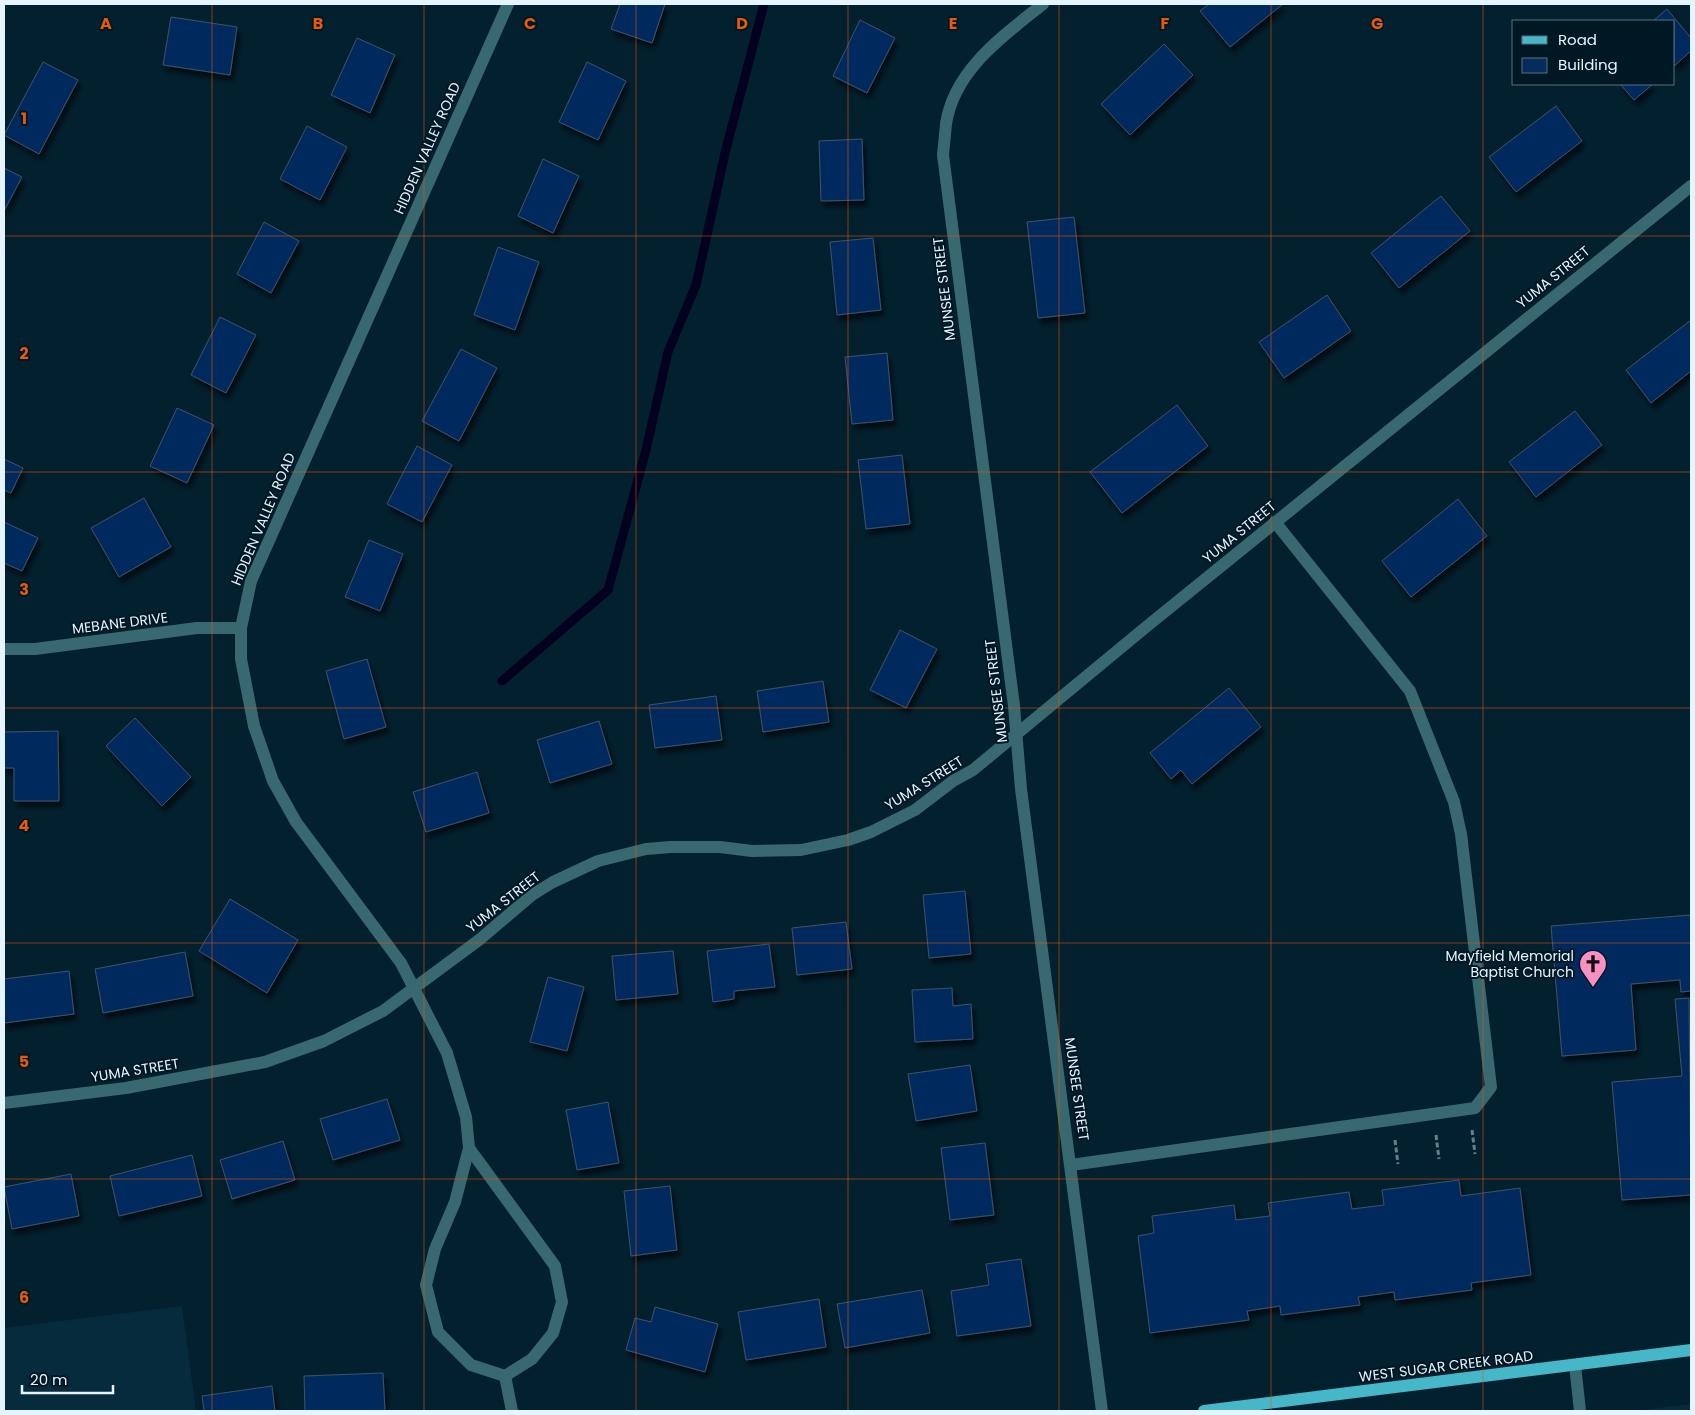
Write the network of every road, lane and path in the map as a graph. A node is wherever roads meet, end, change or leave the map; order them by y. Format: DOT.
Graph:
graph roads {
  1 [pos="508,4"];
  2 [pos="1043,4"];
  3 [pos="1691,186"];
  4 [pos="1275,522"];
  5 [pos="241,628"];
  6 [pos="4,649"];
  7 [pos="1017,734"];
  8 [pos="414,988"];
  9 [pos="4,1103"];
  10 [pos="469,1148"];
  11 [pos="1071,1165"];
  12 [pos="1691,1350"];
  13 [pos="1575,1365"];
  14 [pos="505,1376"];
  15 [pos="512,1411"];
  16 [pos="1102,1411"];
  17 [pos="1204,1411"];
  18 [pos="1580,1411"];
  1 -- 5 [label="street, HIDDEN VALLEY ROAD"];
  2 -- 7 [label="street, MUNSEE STREET"];
  3 -- 4 [label="street, YUMA STREET"];
  4 -- 7 [label="street, YUMA STREET"];
  4 -- 11 [label="street"];
  5 -- 6 [label="street, MEBANE DRIVE"];
  5 -- 8 [label="street, HIDDEN VALLEY ROAD"];
  7 -- 8 [label="street, YUMA STREET"];
  7 -- 11 [label="street, MUNSEE STREET"];
  8 -- 9 [label="street, YUMA STREET"];
  8 -- 10 [label="street, HIDDEN VALLEY ROAD"];
  10 -- 14 [label="street, HIDDEN VALLEY ROAD"];
  10 -- 14 [label="street"];
  11 -- 16 [label="street, MUNSEE STREET"];
  12 -- 13 [label="main road, WEST SUGAR CREEK ROAD"];
  13 -- 17 [label="main road, WEST SUGAR CREEK ROAD"];
  13 -- 18 [label="street"];
  14 -- 15 [label="street"];
}
